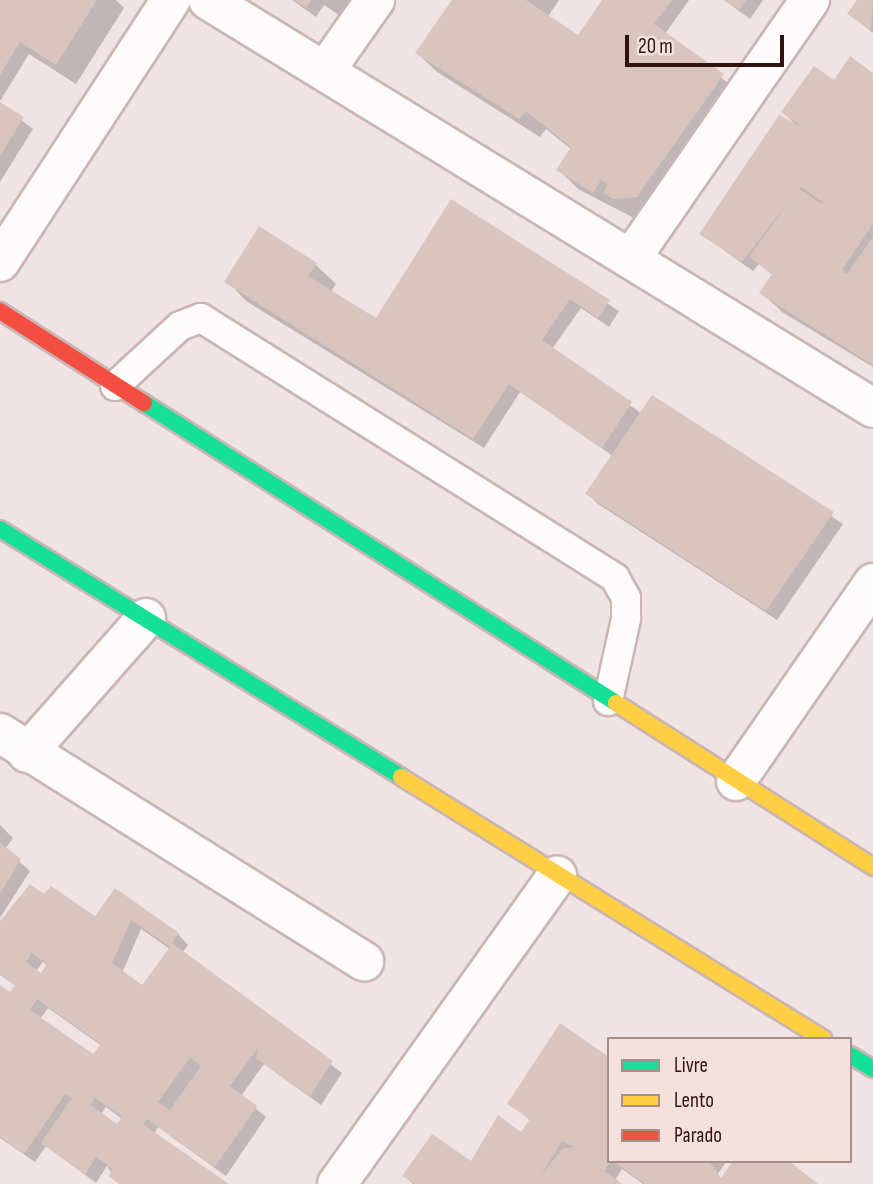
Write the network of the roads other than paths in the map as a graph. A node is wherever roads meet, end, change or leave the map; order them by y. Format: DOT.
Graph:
graph roads {
  1 [pos="171,0"];
  2 [pos="208,0"];
  3 [pos="375,0"];
  4 [pos="810,0"];
  5 [pos="325,71"];
  6 [pos="632,257"];
  7 [pos="0,262"];
  8 [pos="0,311"];
  9 [pos="114,386"];
  10 [pos="873,408"];
  11 [pos="0,529"];
  12 [pos="873,583"];
  13 [pos="146,618"];
  14 [pos="608,701"];
  15 [pos="14,743"];
  16 [pos="736,781"];
  17 [pos="873,867"];
  18 [pos="557,876"];
  19 [pos="364,961"];
  20 [pos="820,1037"];
  21 [pos="852,1056"];
  22 [pos="873,1069"];
  23 [pos="337,1184"];
  1 -- 7 [label="street"];
  2 -- 5 [label="street"];
  3 -- 5 [label="street"];
  4 -- 6 [label="street"];
  5 -- 6 [label="street"];
  6 -- 10 [label="street"];
  8 -- 9 [label="street"];
  9 -- 14 [label="street"];
  9 -- 14 [label="lane"];
  11 -- 13 [label="street"];
  12 -- 16 [label="street"];
  13 -- 15 [label="street"];
  13 -- 18 [label="street"];
  14 -- 16 [label="street"];
  15 -- 19 [label="street"];
  16 -- 17 [label="street"];
  18 -- 20 [label="street"];
  18 -- 23 [label="street"];
  21 -- 22 [label="street"];
}
